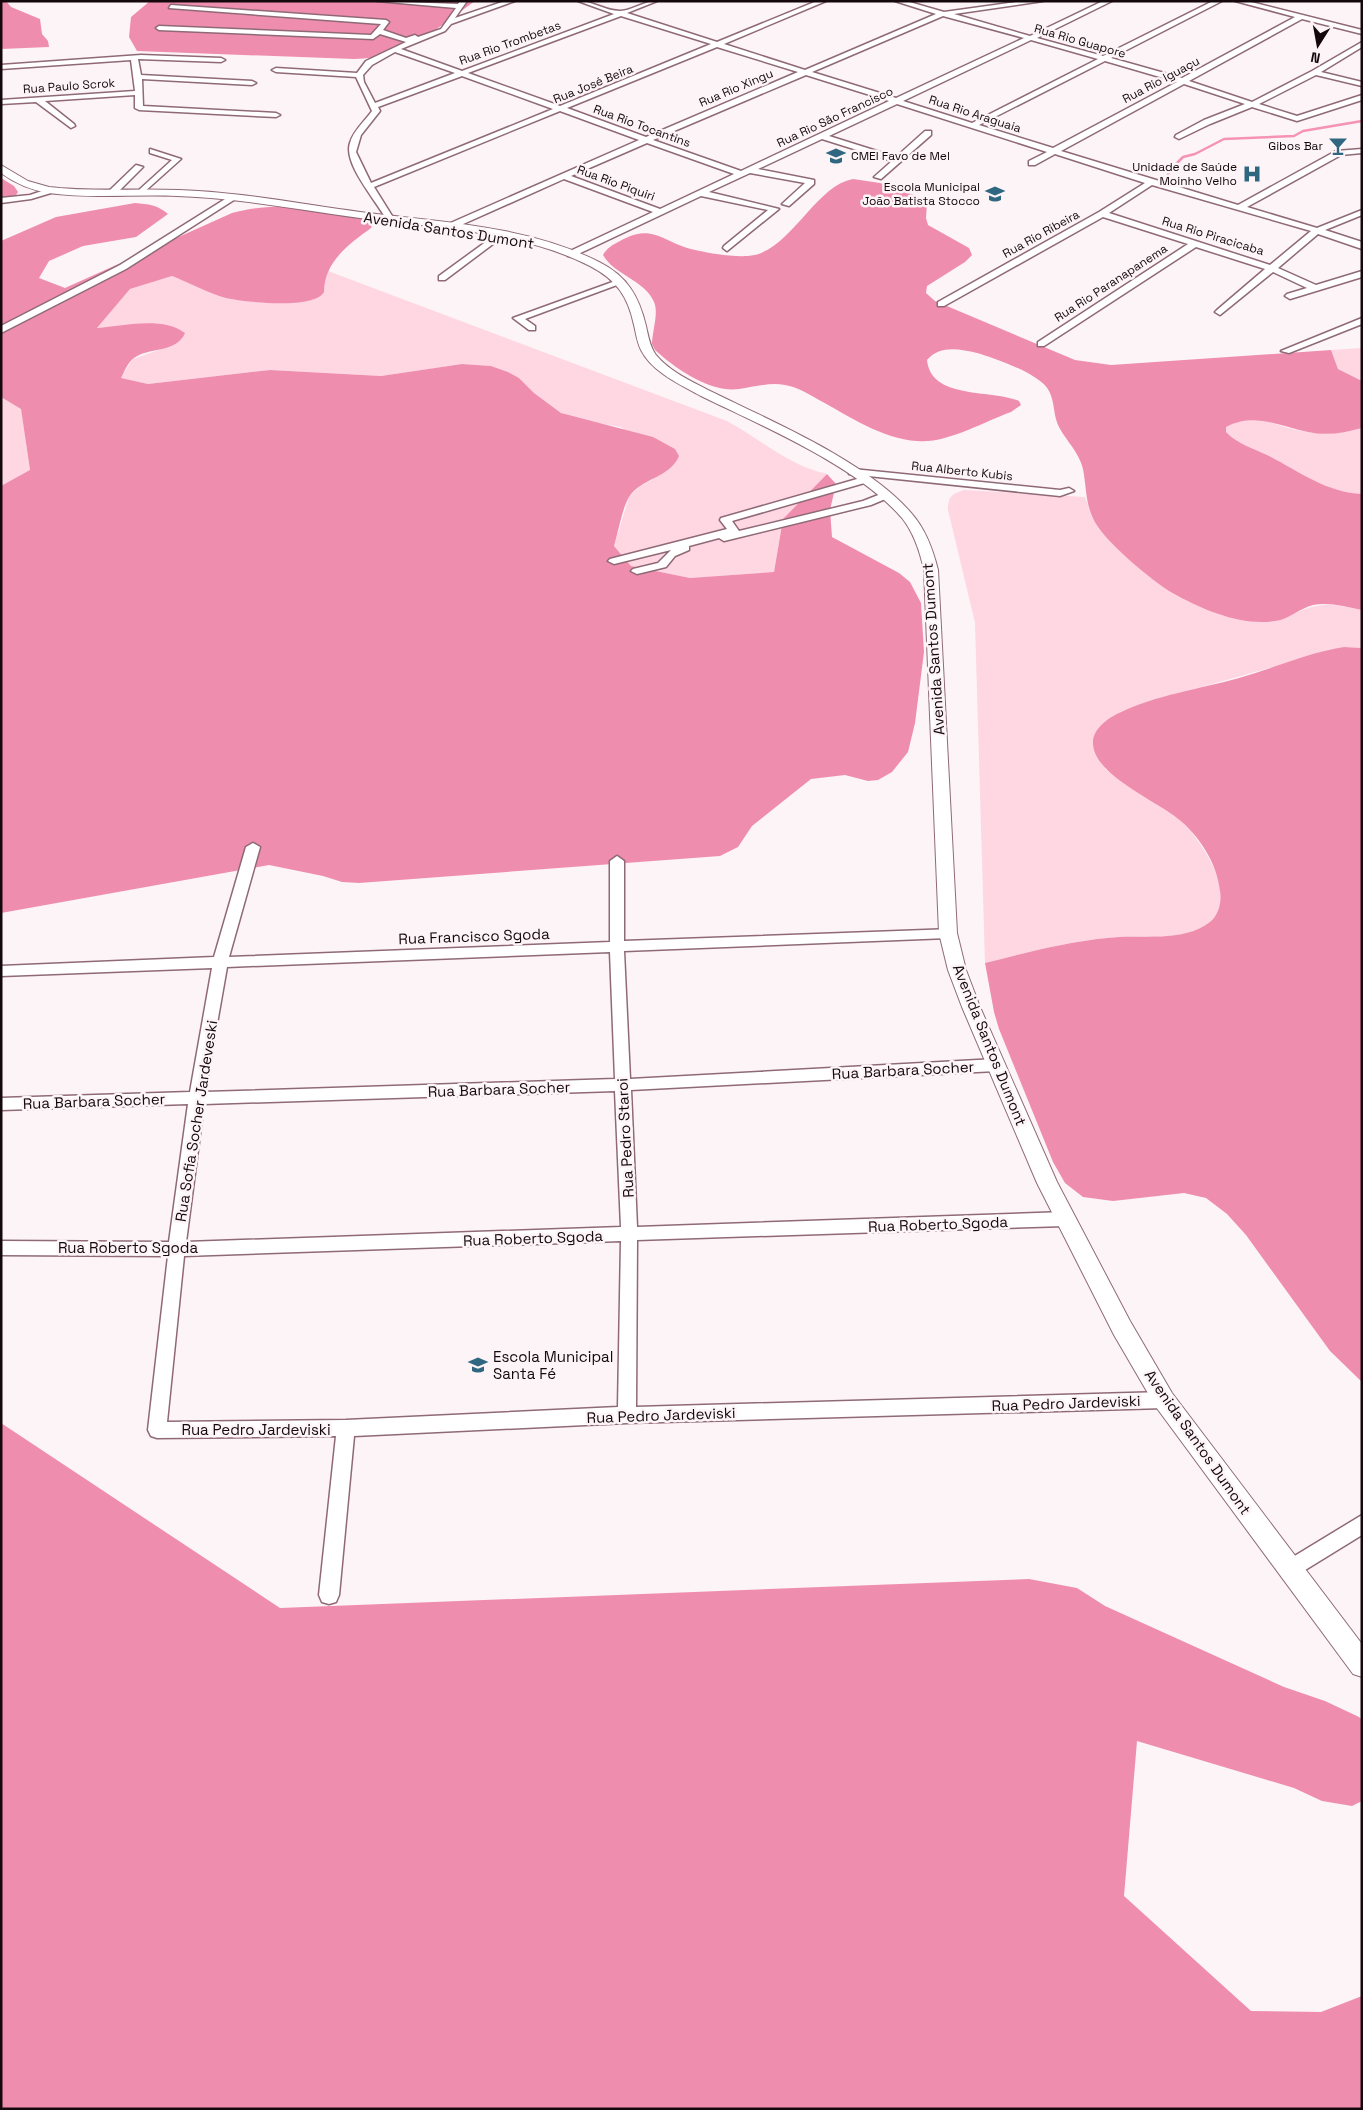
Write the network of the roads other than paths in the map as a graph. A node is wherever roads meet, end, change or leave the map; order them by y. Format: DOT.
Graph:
graph roads {
  1 [pos="380,1"];
  2 [pos="512,1"];
  3 [pos="581,1"];
  4 [pos="654,1"];
  5 [pos="823,1"];
  6 [pos="898,1"];
  7 [pos="1040,1"];
  8 [pos="1109,1"];
  9 [pos="1219,1"];
  10 [pos="1238,1"];
  11 [pos="462,4"];
  12 [pos="171,7"];
  13 [pos="621,14"];
  14 [pos="942,14"];
  15 [pos="1301,17"];
  16 [pos="450,22"];
  17 [pos="159,28"];
  18 [pos="1362,32"];
  19 [pos="376,34"];
  20 [pos="428,36"];
  21 [pos="1029,39"];
  22 [pos="406,40"];
  23 [pos="1362,44"];
  24 [pos="719,45"];
  25 [pos="392,48"];
  26 [pos="134,59"];
  27 [pos="1104,59"];
  28 [pos="221,60"];
  29 [pos="1,67"];
  30 [pos="276,70"];
  31 [pos="463,72"];
  32 [pos="804,72"];
  33 [pos="1315,73"];
  34 [pos="359,75"];
  35 [pos="138,77"];
  36 [pos="1183,81"];
  37 [pos="252,83"];
  38 [pos="1362,84"];
  39 [pos="138,93"];
  40 [pos="1362,96"];
  41 [pos="37,100"];
  42 [pos="896,101"];
  43 [pos="1,102"];
  44 [pos="1255,103"];
  45 [pos="374,106"];
  46 [pos="562,109"];
  47 [pos="276,115"];
  48 [pos="973,125"];
  49 [pos="71,126"];
  50 [pos="928,133"];
  51 [pos="822,136"];
  52 [pos="1179,137"];
  53 [pos="648,139"];
  54 [pos="153,151"];
  55 [pos="1054,151"];
  56 [pos="1362,152"];
  57 [pos="897,160"];
  58 [pos="1032,163"];
  59 [pos="139,167"];
  60 [pos="1,168"];
  61 [pos="745,172"];
  62 [pos="563,176"];
  63 [pos="878,177"];
  64 [pos="1151,182"];
  65 [pos="370,186"];
  66 [pos="48,190"];
  67 [pos="143,191"];
  68 [pos="113,192"];
  69 [pos="700,194"];
  70 [pos="233,198"];
  71 [pos="1,201"];
  72 [pos="786,204"];
  73 [pos="1239,208"];
  74 [pos="660,212"];
  75 [pos="1362,212"];
  76 [pos="1102,214"];
  77 [pos="390,219"];
  78 [pos="449,227"];
  79 [pos="1316,231"];
  80 [pos="501,235"];
  81 [pos="1359,242"];
  82 [pos="1195,244"];
  83 [pos="727,248"];
  84 [pos="571,254"];
  85 [pos="1271,268"];
  86 [pos="1362,274"];
  87 [pos="442,278"];
  88 [pos="621,282"];
  89 [pos="1315,288"];
  90 [pos="1290,296"];
  91 [pos="941,304"];
  92 [pos="1220,312"];
  93 [pos="1362,321"];
  94 [pos="532,328"];
  95 [pos="1,330"];
  96 [pos="1041,344"];
  97 [pos="1286,351"];
  98 [pos="858,476"];
  99 [pos="1069,491"];
  100 [pos="886,495"];
  101 [pos="614,561"];
  102 [pos="636,571"];
  103 [pos="253,847"];
  104 [pos="617,861"];
  105 [pos="948,933"];
  106 [pos="617,946"];
  107 [pos="221,962"];
  108 [pos="1,971"];
  109 [pos="996,1065"];
  110 [pos="622,1085"];
  111 [pos="198,1098"];
  112 [pos="1,1104"];
  113 [pos="1064,1219"];
  114 [pos="629,1235"];
  115 [pos="1,1248"];
  116 [pos="177,1249"];
  117 [pos="1164,1400"];
  118 [pos="627,1415"];
  119 [pos="346,1428"];
  120 [pos="157,1430"];
  121 [pos="1362,1524"];
  122 [pos="1290,1568"];
  123 [pos="329,1595"];
  124 [pos="1362,1665"];
  1 -- 11 [label="street"];
  2 -- 16 [label="street"];
  3 -- 13 [label="street, Rua Rio Araguaia"];
  4 -- 13 [label="street, Rua Rio Trombetas"];
  5 -- 24 [label="street, Rua José Beira"];
  6 -- 14 [label="street, Rua Rio Guapore"];
  7 -- 14 [label="street, Rua Rio Xingu"];
  8 -- 21 [label="street, Rua Rio São Francisco"];
  9 -- 27 [label="street"];
  10 -- 15 [label="street"];
  11 -- 16 [label="street"];
  12 -- 19 [label="street"];
  13 -- 24 [label="street, Rua Rio Araguaia"];
  13 -- 31 [label="street, Rua Rio Trombetas"];
  14 -- 21 [label="street, Rua Rio Guapore"];
  14 -- 32 [label="street, Rua Rio Xingu"];
  15 -- 18 [label="street"];
  15 -- 36 [label="street, Rua Rio Iguaçu"];
  16 -- 20 [label="street"];
  17 -- 19 [label="street"];
  19 -- 22 [label="street"];
  19 -- 25 [label="street, Rua Rio Tocantins"];
  20 -- 22 [label="street"];
  20 -- 25 [label="street"];
  21 -- 27 [label="street, Rua Rio Guapore"];
  21 -- 42 [label="street, Rua Rio São Francisco"];
  22 -- 25 [label="street"];
  23 -- 33 [label="street"];
  24 -- 32 [label="street, Rua Rio Araguaia"];
  24 -- 46 [label="street, Rua José Beira"];
  25 -- 31 [label="street, Rua Rio Tocantins"];
  25 -- 34 [label="street"];
  26 -- 28 [label="street"];
  26 -- 29 [label="street"];
  26 -- 35 [label="street"];
  27 -- 36 [label="street, Rua Rio Guapore"];
  27 -- 48 [label="street"];
  30 -- 34 [label="street"];
  31 -- 45 [label="street, Rua Rio Trombetas"];
  31 -- 46 [label="street, Rua Rio Tocantins"];
  32 -- 42 [label="street, Rua Rio Araguaia"];
  32 -- 53 [label="street, Rua Rio Xingu"];
  33 -- 38 [label="street"];
  33 -- 44 [label="street"];
  34 -- 45 [label="street"];
  35 -- 37 [label="street"];
  35 -- 39 [label="street"];
  36 -- 44 [label="street, Rua Rio Guapore"];
  36 -- 55 [label="street, Rua Rio Iguaçu"];
  39 -- 41 [label="street, Rua Paulo Scrok"];
  39 -- 47 [label="street"];
  40 -- 44 [label="street, Rua Rio Guapore"];
  41 -- 43 [label="street, Rua Paulo Scrok"];
  41 -- 49 [label="street"];
  42 -- 48 [label="street, Rua Rio Araguaia"];
  42 -- 51 [label="street, Rua Rio São Francisco"];
  44 -- 52 [label="street"];
  45 -- 65 [label="street"];
  46 -- 53 [label="street, Rua Rio Tocantins"];
  46 -- 65 [label="street, Rua José Beira"];
  48 -- 55 [label="street, Rua Rio Araguaia"];
  50 -- 57 [label="street"];
  51 -- 57 [label="street"];
  51 -- 61 [label="street, Rua Rio São Francisco"];
  53 -- 61 [label="street, Rua Rio Tocantins"];
  53 -- 62 [label="street, Rua Rio Xingu"];
  54 -- 67 [label="street"];
  55 -- 58 [label="street, Rua Rio Iguaçu"];
  55 -- 64 [label="street, Rua Rio Araguaia"];
  56 -- 73 [label="street"];
  57 -- 63 [label="street"];
  59 -- 68 [label="street"];
  60 -- 66 [label="street, Avenida Santos Dumont"];
  61 -- 69 [label="street, Rua Rio São Francisco"];
  61 -- 72 [label="street, Rua Rio Tocantins"];
  62 -- 74 [label="street, Rua Rio Piquiri"];
  62 -- 78 [label="street, Rua Rio Xingu"];
  64 -- 73 [label="street, Rua Rio Araguaia"];
  64 -- 76 [label="street, Rua Rio Ribeira"];
  65 -- 77 [label="street"];
  66 -- 68 [label="street, Avenida Santos Dumont"];
  66 -- 71 [label="street"];
  67 -- 68 [label="street, Avenida Santos Dumont"];
  67 -- 70 [label="street, Avenida Santos Dumont"];
  69 -- 74 [label="street, Rua Rio São Francisco"];
  69 -- 83 [label="street"];
  70 -- 77 [label="street, Avenida Santos Dumont"];
  70 -- 95 [label="street"];
  73 -- 79 [label="street, Rua Rio Araguaia"];
  74 -- 84 [label="street, Rua Rio São Francisco"];
  75 -- 79 [label="street"];
  76 -- 82 [label="street, Rua Rio Piracicaba"];
  76 -- 91 [label="street, Rua Rio Ribeira"];
  77 -- 78 [label="street, Avenida Santos Dumont"];
  78 -- 80 [label="street, Avenida Santos Dumont"];
  79 -- 81 [label="street, Rua Rio Araguaia"];
  79 -- 85 [label="street"];
  80 -- 84 [label="street, Avenida Santos Dumont"];
  80 -- 87 [label="street"];
  82 -- 85 [label="street, Rua Rio Piracicaba"];
  82 -- 96 [label="street, Rua Rio Paranapanema"];
  84 -- 88 [label="street, Avenida Santos Dumont"];
  85 -- 89 [label="street, Rua Rio Piracicaba"];
  85 -- 92 [label="street"];
  86 -- 89 [label="street"];
  88 -- 94 [label="street"];
  88 -- 98 [label="street, Avenida Santos Dumont"];
  89 -- 90 [label="street"];
  93 -- 97 [label="street"];
  98 -- 99 [label="street, Rua Alberto Kubis"];
  98 -- 100 [label="street, Avenida Santos Dumont"];
  98 -- 101 [label="street"];
  100 -- 102 [label="street"];
  100 -- 105 [label="street, Avenida Santos Dumont"];
  103 -- 107 [label="street, Rua Sofia Socher Jardeveski"];
  104 -- 106 [label="street, Rua Pedro Staroi"];
  105 -- 106 [label="street, Rua Francisco Sgoda"];
  105 -- 109 [label="street, Avenida Santos Dumont"];
  106 -- 107 [label="street, Rua Francisco Sgoda"];
  106 -- 110 [label="street, Rua Pedro Staroi"];
  107 -- 108 [label="street, Rua Francisco Sgoda"];
  107 -- 111 [label="street, Rua Sofia Socher Jardeveski"];
  109 -- 110 [label="street, Rua Barbara Socher"];
  109 -- 113 [label="street, Avenida Santos Dumont"];
  110 -- 111 [label="street, Rua Barbara Socher"];
  110 -- 114 [label="street, Rua Pedro Staroi"];
  111 -- 112 [label="street, Rua Barbara Socher"];
  111 -- 116 [label="street, Rua Sofia Socher Jardeveski"];
  113 -- 114 [label="street, Rua Roberto Sgoda"];
  113 -- 117 [label="street, Avenida Santos Dumont"];
  114 -- 116 [label="street, Rua Roberto Sgoda"];
  114 -- 118 [label="street, Rua Pedro Staroi"];
  115 -- 116 [label="street, Rua Roberto Sgoda"];
  116 -- 120 [label="street, Rua Sofia Socher Jardeveski"];
  117 -- 118 [label="street, Rua Pedro Jardeviski"];
  117 -- 122 [label="street, Avenida Santos Dumont"];
  118 -- 119 [label="street, Rua Pedro Jardeviski"];
  119 -- 120 [label="street, Rua Pedro Jardeviski"];
  119 -- 123 [label="street"];
  121 -- 122 [label="street"];
  122 -- 124 [label="street, Avenida Santos Dumont"];
}
